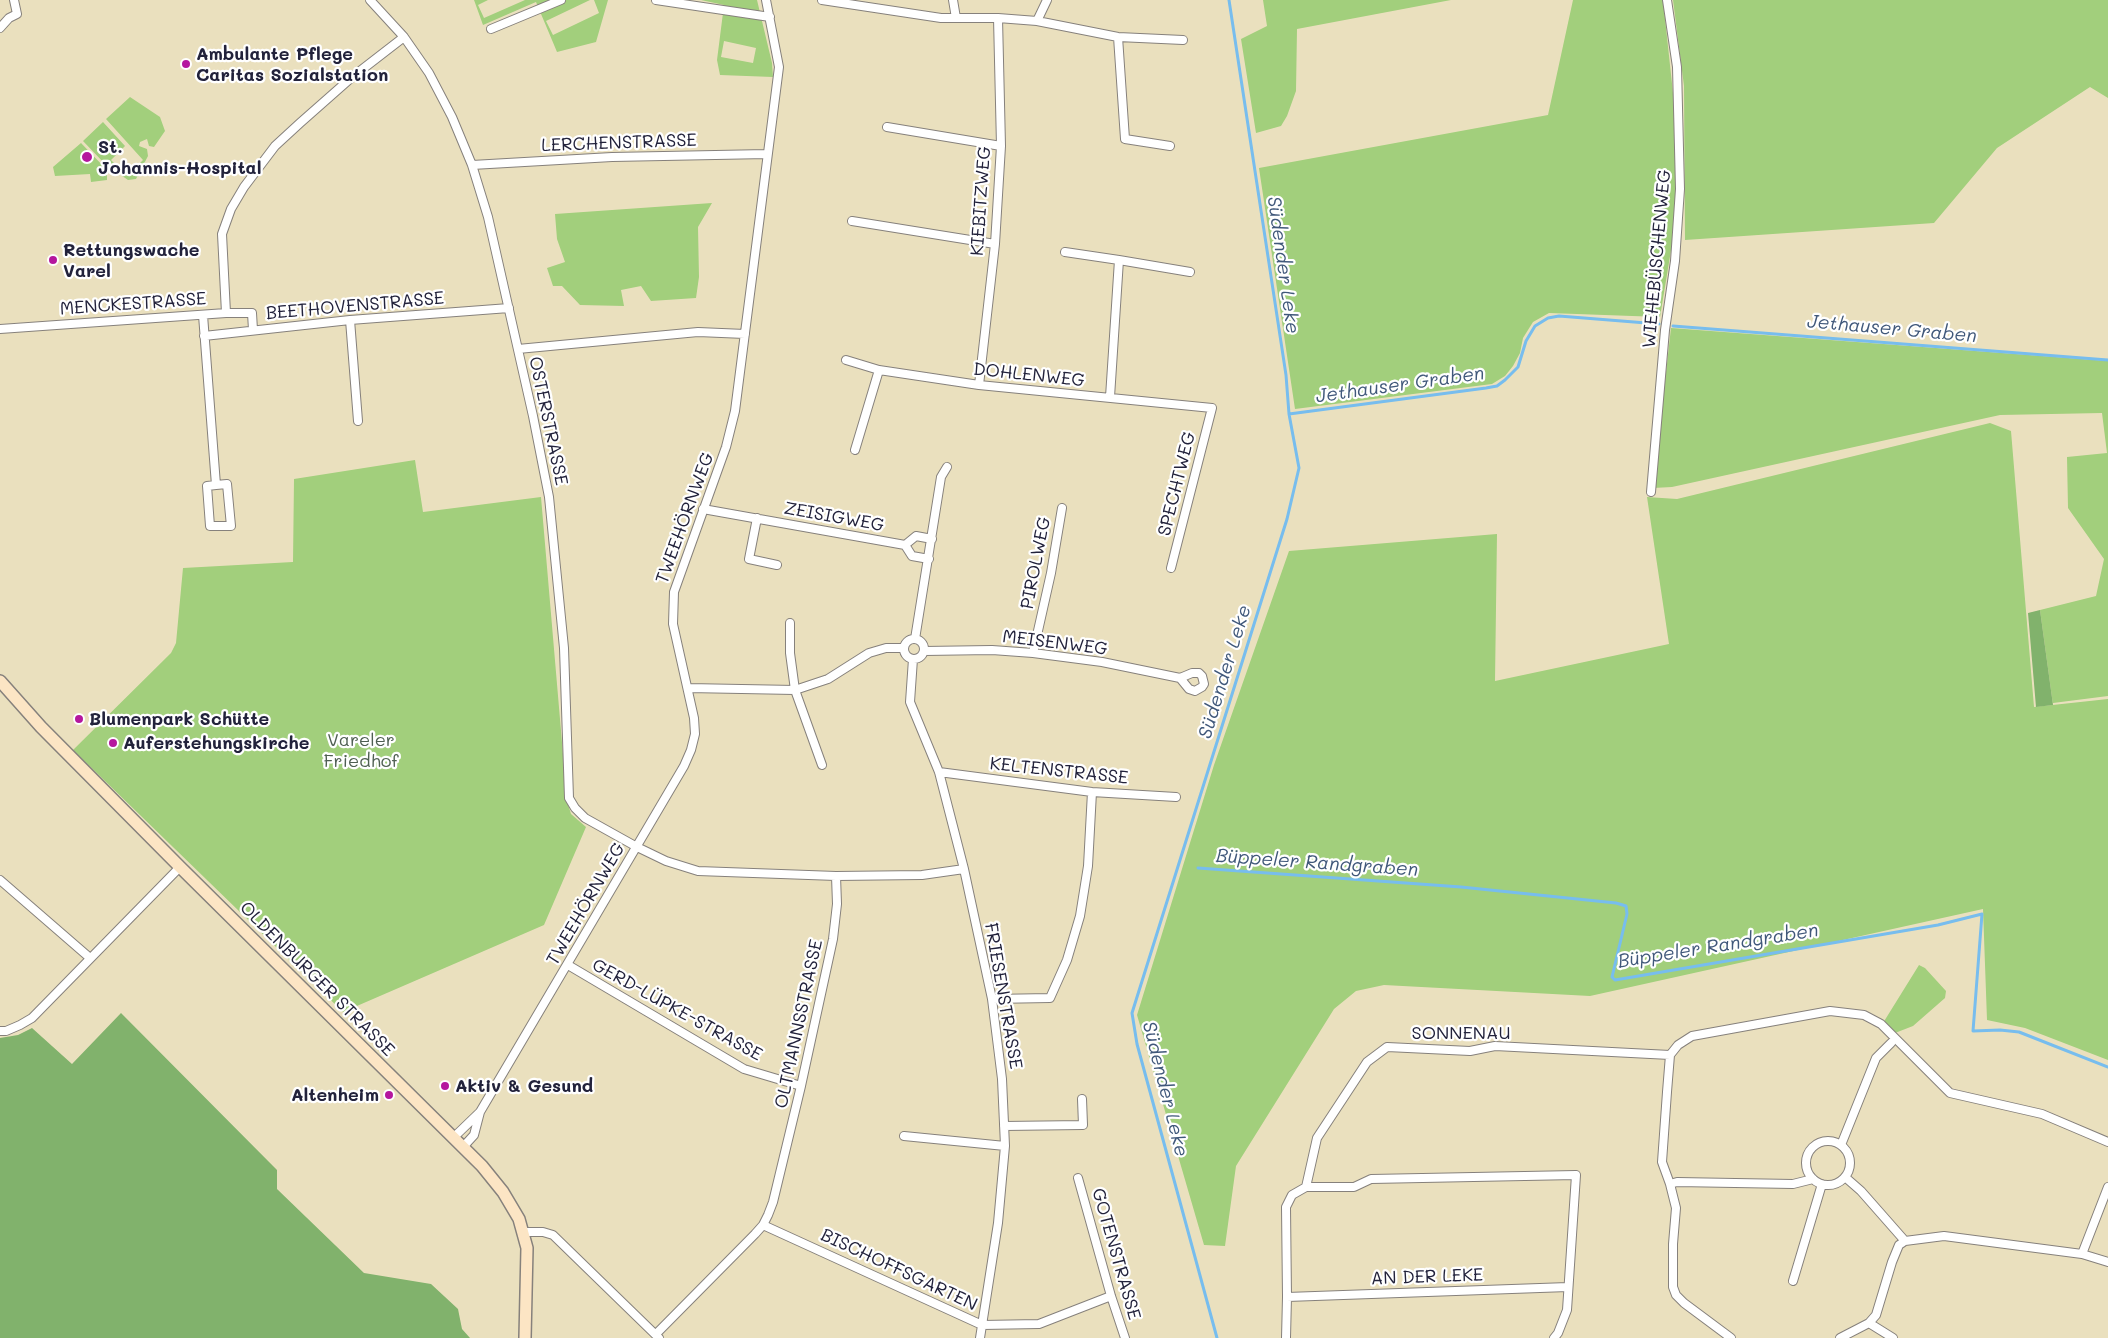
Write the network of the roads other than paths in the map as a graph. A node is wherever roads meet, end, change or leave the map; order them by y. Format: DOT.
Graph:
graph roads {
  1 [pos="14,0"];
  2 [pos="370,0"];
  3 [pos="561,0"];
  4 [pos="656,0"];
  5 [pos="766,0"];
  6 [pos="822,0"];
  7 [pos="953,0"];
  8 [pos="1047,0"];
  9 [pos="1667,0"];
  10 [pos="770,17"];
  11 [pos="956,18"];
  12 [pos="998,18"];
  13 [pos="1037,21"];
  14 [pos="0,28"];
  15 [pos="491,29"];
  16 [pos="404,37"];
  17 [pos="1118,37"];
  18 [pos="1183,40"];
  19 [pos="887,127"];
  20 [pos="1001,146"];
  21 [pos="1170,146"];
  22 [pos="767,154"];
  23 [pos="472,165"];
  24 [pos="852,221"];
  25 [pos="995,244"];
  26 [pos="1065,252"];
  27 [pos="1119,260"];
  28 [pos="1190,272"];
  29 [pos="509,308"];
  30 [pos="226,313"];
  31 [pos="203,315"];
  32 [pos="350,320"];
  33 [pos="0,329"];
  34 [pos="254,330"];
  35 [pos="745,334"];
  36 [pos="204,336"];
  37 [pos="518,349"];
  38 [pos="846,360"];
  39 [pos="880,370"];
  40 [pos="979,386"];
  41 [pos="1110,398"];
  42 [pos="1212,408"];
  43 [pos="358,421"];
  44 [pos="855,450"];
  45 [pos="947,467"];
  46 [pos="216,485"];
  47 [pos="1651,492"];
  48 [pos="1062,508"];
  49 [pos="702,509"];
  50 [pos="757,518"];
  51 [pos="932,538"];
  52 [pos="905,545"];
  53 [pos="929,559"];
  54 [pos="776,565"];
  55 [pos="1171,568"];
  56 [pos="790,623"];
  57 [pos="915,639"];
  58 [pos="904,648"];
  59 [pos="924,650"];
  60 [pos="1033,653"];
  61 [pos="913,660"];
  62 [pos="1180,678"];
  63 [pos="0,681"];
  64 [pos="688,688"];
  65 [pos="795,690"];
  66 [pos="822,765"];
  67 [pos="939,772"];
  68 [pos="1092,792"];
  69 [pos="1176,797"];
  70 [pos="636,847"];
  71 [pos="180,867"];
  72 [pos="964,869"];
  73 [pos="836,876"];
  74 [pos="0,880"];
  75 [pos="90,958"];
  76 [pos="568,965"];
  77 [pos="992,999"];
  78 [pos="0,1031"];
  79 [pos="1891,1043"];
  80 [pos="1670,1055"];
  81 [pos="801,1086"];
  82 [pos="1082,1099"];
  83 [pos="480,1112"];
  84 [pos="1004,1126"];
  85 [pos="904,1136"];
  86 [pos="453,1138"];
  87 [pos="2108,1142"];
  88 [pos="1841,1145"];
  89 [pos="1005,1146"];
  90 [pos="463,1147"];
  91 [pos="1845,1177"];
  92 [pos="1078,1178"];
  93 [pos="1813,1178"];
  94 [pos="1670,1184"];
  95 [pos="1822,1184"];
  96 [pos="1306,1187"];
  97 [pos="2108,1187"];
  98 [pos="763,1225"];
  99 [pos="523,1232"];
  100 [pos="1905,1241"];
  101 [pos="2082,1254"];
  102 [pos="2108,1262"];
  103 [pos="1793,1281"];
  104 [pos="1568,1287"];
  105 [pos="1112,1296"];
  106 [pos="1287,1297"];
  107 [pos="1869,1323"];
  108 [pos="982,1325"];
  109 [pos="658,1336"];
  110 [pos="526,1338"];
  111 [pos="980,1338"];
  112 [pos="1125,1338"];
  113 [pos="1286,1338"];
  114 [pos="1554,1338"];
  115 [pos="1731,1338"];
  116 [pos="1840,1338"];
  117 [pos="1893,1338"];
  1 -- 14 [label="street"];
  2 -- 16 [label="street, OSTERSTRASSE"];
  3 -- 15 [label="street"];
  4 -- 10 [label="street"];
  5 -- 10 [label="street, TWEEHÖRNWEG"];
  6 -- 11 [label="street"];
  7 -- 11 [label="street"];
  8 -- 13 [label="street"];
  9 -- 47 [label="street, WIEHEBÜSCHENWEG"];
  10 -- 22 [label="street, TWEEHÖRNWEG"];
  11 -- 12 [label="street"];
  12 -- 13 [label="street"];
  12 -- 20 [label="street, KIEBITZWEG"];
  13 -- 17 [label="street"];
  16 -- 23 [label="street, OSTERSTRASSE"];
  16 -- 30 [label="street"];
  17 -- 18 [label="street"];
  17 -- 21 [label="street"];
  19 -- 20 [label="street"];
  20 -- 25 [label="street, KIEBITZWEG"];
  22 -- 23 [label="street, LERCHENSTRASSE"];
  22 -- 35 [label="street, TWEEHÖRNWEG"];
  23 -- 29 [label="street, OSTERSTRASSE"];
  24 -- 25 [label="street"];
  25 -- 40 [label="street, KIEBITZWEG"];
  26 -- 27 [label="street"];
  27 -- 28 [label="street"];
  27 -- 41 [label="street"];
  29 -- 32 [label="street, BEETHOVENSTRASSE"];
  29 -- 37 [label="street, OSTERSTRASSE"];
  30 -- 31 [label="street, MENCKESTRASSE"];
  30 -- 34 [label="street, MENCKESTRASSE"];
  31 -- 33 [label="street, MENCKESTRASSE"];
  31 -- 36 [label="street"];
  32 -- 34 [label="street, BEETHOVENSTRASSE"];
  32 -- 43 [label="street"];
  34 -- 36 [label="street, BEETHOVENSTRASSE"];
  35 -- 37 [label="street"];
  35 -- 49 [label="street, TWEEHÖRNWEG"];
  36 -- 46 [label="street"];
  37 -- 70 [label="street, OSTERSTRASSE"];
  38 -- 39 [label="street, DOHLENWEG"];
  39 -- 40 [label="street, DOHLENWEG"];
  39 -- 44 [label="street"];
  40 -- 41 [label="street, DOHLENWEG"];
  41 -- 42 [label="street, DOHLENWEG"];
  42 -- 55 [label="street, SPECHTWEG"];
  45 -- 51 [label="street"];
  46 -- 46 [label="street"];
  48 -- 60 [label="street, PIROLWEG"];
  49 -- 50 [label="street, ZEISIGWEG"];
  49 -- 64 [label="street, TWEEHÖRNWEG"];
  50 -- 52 [label="street, ZEISIGWEG"];
  50 -- 54 [label="street, ZEISIGWEG"];
  51 -- 52 [label="street, ZEISIGWEG"];
  51 -- 53 [label="street"];
  52 -- 53 [label="street, ZEISIGWEG"];
  53 -- 57 [label="street"];
  56 -- 65 [label="street"];
  57 -- 58 [label="street"];
  57 -- 59 [label="street"];
  58 -- 61 [label="street"];
  58 -- 65 [label="street"];
  59 -- 60 [label="street, MEISENWEG"];
  59 -- 61 [label="street"];
  60 -- 62 [label="street, MEISENWEG"];
  61 -- 67 [label="street, FRIESENSTRASSE"];
  63 -- 71 [label="main road, OLDENBURGER STRASSE"];
  64 -- 65 [label="street"];
  64 -- 70 [label="street, TWEEHÖRNWEG"];
  65 -- 66 [label="street"];
  67 -- 68 [label="street, KELTENSTRASSE"];
  67 -- 72 [label="street, FRIESENSTRASSE"];
  68 -- 69 [label="street, KELTENSTRASSE"];
  68 -- 77 [label="street"];
  70 -- 73 [label="street"];
  70 -- 76 [label="street, TWEEHÖRNWEG"];
  71 -- 75 [label="street"];
  71 -- 86 [label="main road, OLDENBURGER STRASSE"];
  72 -- 73 [label="street"];
  72 -- 77 [label="street, FRIESENSTRASSE"];
  73 -- 81 [label="street, OLTMANNSSTRASSE"];
  74 -- 75 [label="street"];
  75 -- 78 [label="street"];
  76 -- 81 [label="street, GERD-LÜPKE-STRASSE"];
  76 -- 83 [label="street, TWEEHÖRNWEG"];
  77 -- 84 [label="street, FRIESENSTRASSE"];
  79 -- 88 [label="street"];
  80 -- 87 [label="street"];
  80 -- 94 [label="street"];
  80 -- 96 [label="street, SONNENAU"];
  81 -- 98 [label="street, OLTMANNSSTRASSE"];
  82 -- 84 [label="street"];
  83 -- 86 [label="street, TWEEHÖRNWEG"];
  83 -- 90 [label="street, TWEEHÖRNWEG"];
  84 -- 89 [label="street, FRIESENSTRASSE"];
  85 -- 89 [label="street"];
  86 -- 90 [label="main road, OLDENBURGER STRASSE"];
  88 -- 91 [label="street"];
  88 -- 93 [label="street"];
  89 -- 108 [label="street, FRIESENSTRASSE"];
  90 -- 99 [label="main road, OLDENBURGER STRASSE"];
  91 -- 95 [label="street"];
  91 -- 100 [label="street"];
  92 -- 105 [label="street, GOTENSTRASSE"];
  93 -- 94 [label="street"];
  93 -- 95 [label="street"];
  94 -- 115 [label="street"];
  95 -- 103 [label="street"];
  96 -- 104 [label="street"];
  96 -- 106 [label="street"];
  97 -- 101 [label="street"];
  98 -- 108 [label="street, BISCHOFFSGARTEN"];
  98 -- 109 [label="street, OLTMANNSSTRASSE"];
  99 -- 109 [label="street"];
  99 -- 110 [label="main road, OLDENBURGER STRASSE"];
  100 -- 101 [label="street"];
  100 -- 107 [label="street"];
  101 -- 102 [label="street"];
  104 -- 106 [label="street, AN DER LEKE"];
  104 -- 114 [label="street"];
  105 -- 108 [label="street, BISCHOFFSGARTEN"];
  105 -- 112 [label="street, GOTENSTRASSE"];
  106 -- 113 [label="street"];
  107 -- 116 [label="street"];
  107 -- 117 [label="street"];
  108 -- 111 [label="street, FRIESENSTRASSE"];
}
